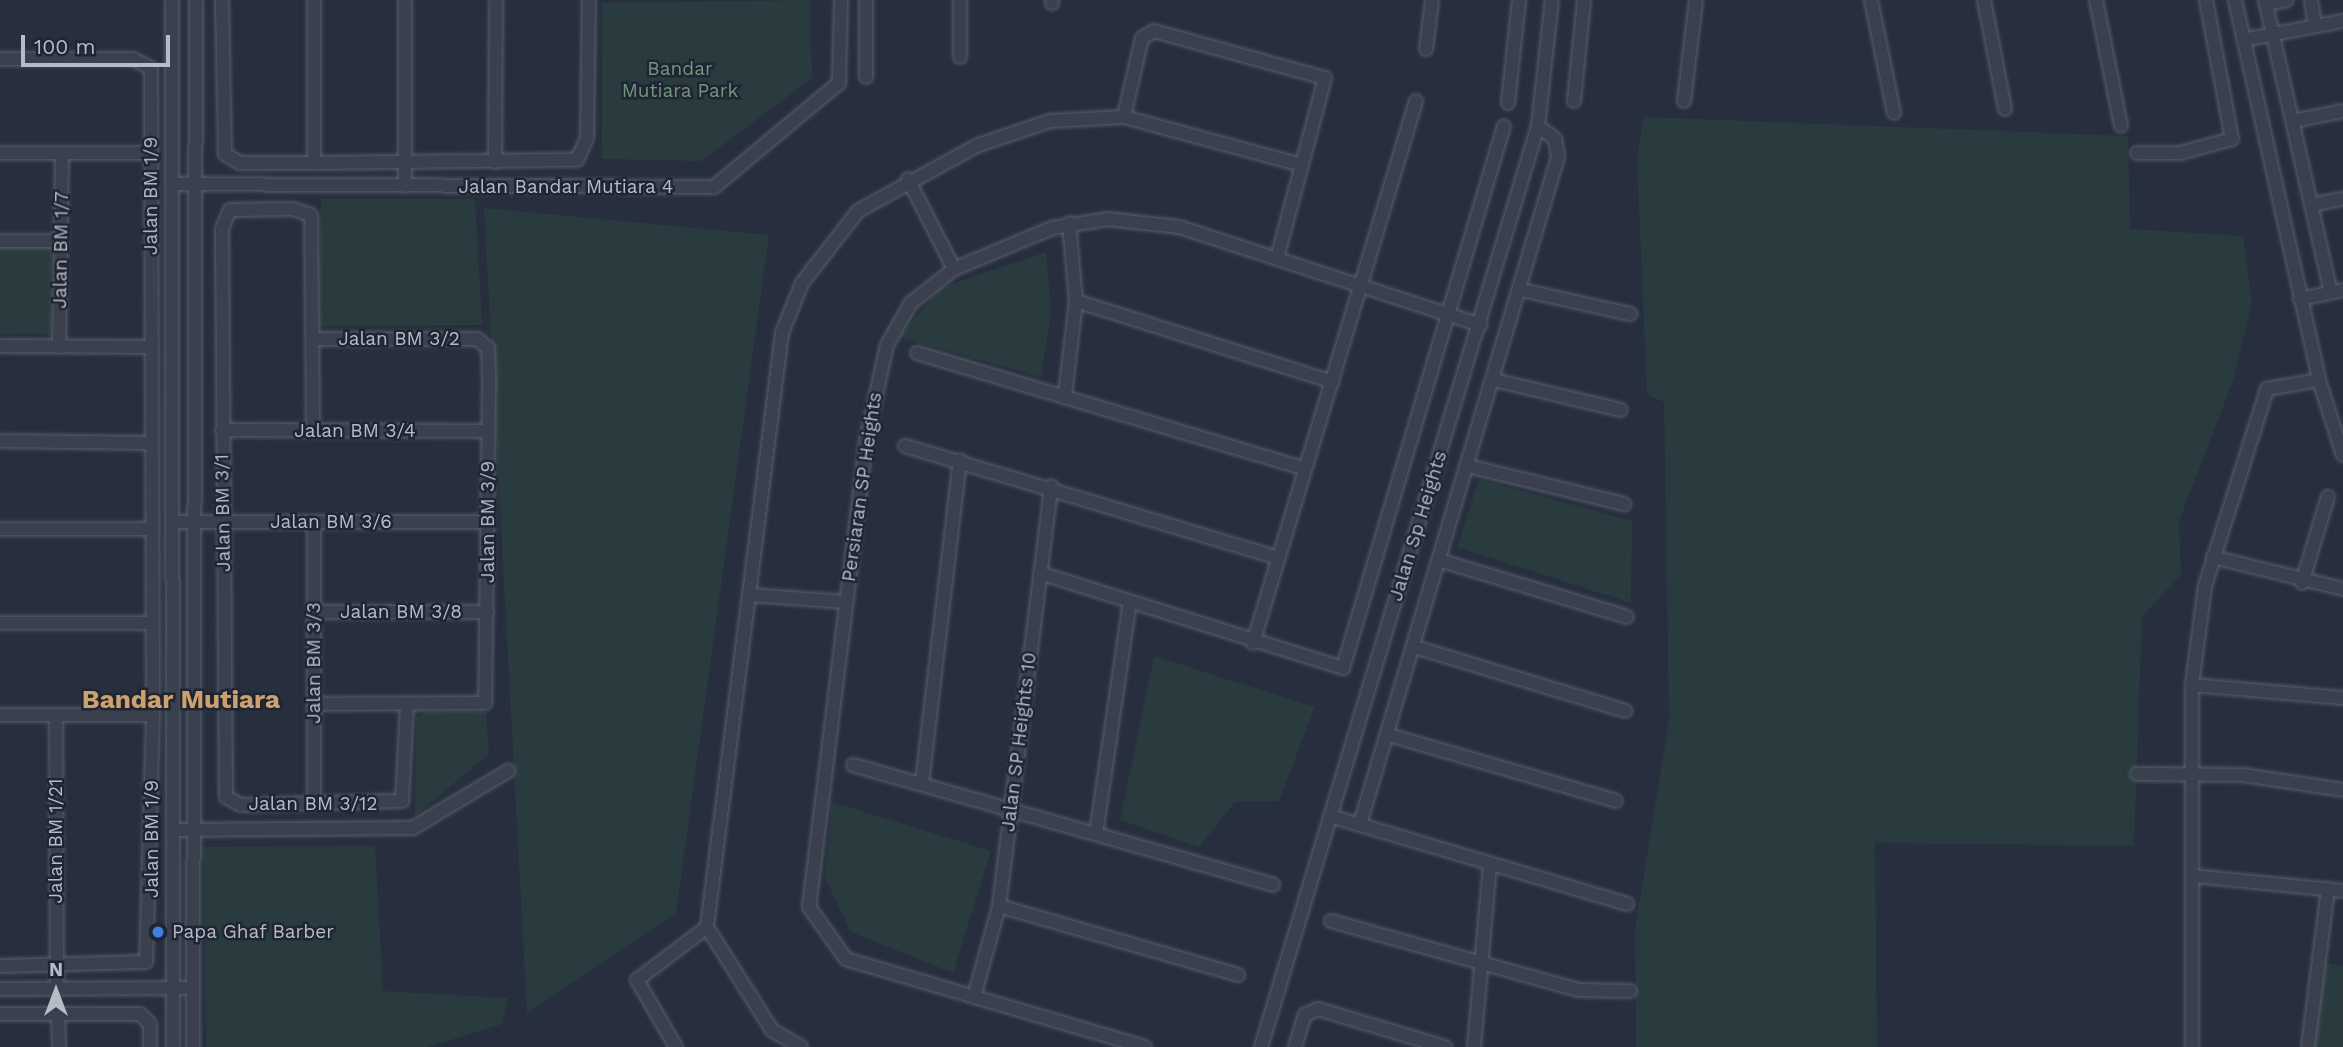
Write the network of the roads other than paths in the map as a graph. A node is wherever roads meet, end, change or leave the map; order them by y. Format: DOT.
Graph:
graph roads {
  1 [pos="172,0"];
  2 [pos="196,0"];
  3 [pos="222,0"];
  4 [pos="314,0"];
  5 [pos="405,0"];
  6 [pos="496,0"];
  7 [pos="589,0"];
  8 [pos="841,0"];
  9 [pos="866,0"];
  10 [pos="960,0"];
  11 [pos="1432,0"];
  12 [pos="1519,0"];
  13 [pos="1552,0"];
  14 [pos="1584,0"];
  15 [pos="1696,0"];
  16 [pos="1871,0"];
  17 [pos="1984,0"];
  18 [pos="2096,0"];
  19 [pos="2206,0"];
  20 [pos="2235,0"];
  21 [pos="2287,0"];
  22 [pos="2311,0"];
  23 [pos="2266,2"];
  24 [pos="2343,21"];
  25 [pos="2315,25"];
  26 [pos="2273,35"];
  27 [pos="2243,40"];
  28 [pos="1426,49"];
  29 [pos="960,57"];
  30 [pos="0,59"];
  31 [pos="866,77"];
  32 [pos="1416,101"];
  33 [pos="1574,101"];
  34 [pos="1684,101"];
  35 [pos="1508,103"];
  36 [pos="2005,109"];
  37 [pos="2343,111"];
  38 [pos="1894,113"];
  39 [pos="1124,117"];
  40 [pos="2292,121"];
  41 [pos="1504,126"];
  42 [pos="1538,126"];
  43 [pos="2121,126"];
  44 [pos="0,153"];
  45 [pos="62,153"];
  46 [pos="150,153"];
  47 [pos="2137,153"];
  48 [pos="495,162"];
  49 [pos="314,163"];
  50 [pos="405,163"];
  51 [pos="1302,165"];
  52 [pos="908,179"];
  53 [pos="172,184"];
  54 [pos="194,185"];
  55 [pos="405,186"];
  56 [pos="2343,199"];
  57 [pos="2311,205"];
  58 [pos="1069,223"];
  59 [pos="0,241"];
  60 [pos="61,241"];
  61 [pos="1277,258"];
  62 [pos="954,269"];
  63 [pos="1362,285"];
  64 [pos="1522,290"];
  65 [pos="2337,291"];
  66 [pos="2300,299"];
  67 [pos="1076,301"];
  68 [pos="1447,314"];
  69 [pos="1630,314"];
  70 [pos="1480,325"];
  71 [pos="313,339"];
  72 [pos="485,341"];
  73 [pos="0,346"];
  74 [pos="59,347"];
  75 [pos="151,347"];
  76 [pos="917,353"];
  77 [pos="1494,380"];
  78 [pos="2319,380"];
  79 [pos="1333,382"];
  80 [pos="1065,395"];
  81 [pos="1621,410"];
  82 [pos="222,430"];
  83 [pos="313,430"];
  84 [pos="488,431"];
  85 [pos="0,442"];
  86 [pos="151,443"];
  87 [pos="905,446"];
  88 [pos="2343,455"];
  89 [pos="960,460"];
  90 [pos="1468,466"];
  91 [pos="1305,469"];
  92 [pos="1051,485"];
  93 [pos="2328,497"];
  94 [pos="1624,504"];
  95 [pos="174,522"];
  96 [pos="196,522"];
  97 [pos="224,522"];
  98 [pos="314,522"];
  99 [pos="488,522"];
  100 [pos="0,529"];
  101 [pos="152,530"];
  102 [pos="2213,557"];
  103 [pos="1279,558"];
  104 [pos="1442,561"];
  105 [pos="1040,573"];
  106 [pos="2302,583"];
  107 [pos="2343,589"];
  108 [pos="750,595"];
  109 [pos="846,602"];
  110 [pos="1130,602"];
  111 [pos="314,612"];
  112 [pos="488,612"];
  113 [pos="1627,617"];
  114 [pos="0,623"];
  115 [pos="152,623"];
  116 [pos="1253,643"];
  117 [pos="1415,647"];
  118 [pos="2192,685"];
  119 [pos="2343,698"];
  120 [pos="314,704"];
  121 [pos="407,705"];
  122 [pos="1626,711"];
  123 [pos="0,715"];
  124 [pos="56,715"];
  125 [pos="153,715"];
  126 [pos="1389,735"];
  127 [pos="853,765"];
  128 [pos="508,771"];
  129 [pos="2137,774"];
  130 [pos="2191,775"];
  131 [pos="922,783"];
  132 [pos="2343,789"];
  133 [pos="226,797"];
  134 [pos="1616,801"];
  135 [pos="314,803"];
  136 [pos="1010,809"];
  137 [pos="1330,816"];
  138 [pos="1360,824"];
  139 [pos="173,830"];
  140 [pos="195,830"];
  141 [pos="1096,834"];
  142 [pos="1490,864"];
  143 [pos="2193,876"];
  144 [pos="1273,885"];
  145 [pos="2328,889"];
  146 [pos="2343,891"];
  147 [pos="1626,904"];
  148 [pos="999,906"];
  149 [pos="1331,921"];
  150 [pos="706,927"];
  151 [pos="1478,960"];
  152 [pos="0,966"];
  153 [pos="57,967"];
  154 [pos="1238,975"];
  155 [pos="57,988"];
  156 [pos="193,988"];
  157 [pos="0,989"];
  158 [pos="172,989"];
  159 [pos="1630,991"];
  160 [pos="974,997"];
  161 [pos="0,1014"];
  162 [pos="58,1014"];
  163 [pos="1395,1033"];
  164 [pos="1126,1044"];
  165 [pos="59,1047"];
  166 [pos="150,1047"];
  167 [pos="173,1047"];
  168 [pos="193,1047"];
  169 [pos="676,1047"];
  170 [pos="801,1047"];
  171 [pos="1145,1047"];
  172 [pos="1261,1047"];
  173 [pos="1295,1047"];
  174 [pos="1391,1047"];
  175 [pos="1445,1047"];
  176 [pos="1474,1047"];
  177 [pos="2192,1047"];
  178 [pos="2308,1047"];
  1 -- 53 [label="street"];
  2 -- 54 [label="street"];
  3 -- 49 [label="street"];
  4 -- 49 [label="street"];
  5 -- 50 [label="street"];
  6 -- 48 [label="street"];
  7 -- 48 [label="street"];
  8 -- 55 [label="street, Jalan Bandar Mutiara 4"];
  9 -- 31 [label="street"];
  10 -- 29 [label="street"];
  11 -- 28 [label="street"];
  12 -- 35 [label="street"];
  13 -- 42 [label="street, Jalan Sp Heights"];
  14 -- 33 [label="street"];
  15 -- 34 [label="street"];
  16 -- 38 [label="street"];
  17 -- 36 [label="street"];
  18 -- 43 [label="street"];
  19 -- 47 [label="street"];
  20 -- 27 [label="street"];
  21 -- 23 [label="street"];
  22 -- 25 [label="street"];
  23 -- 26 [label="street"];
  24 -- 25 [label="street"];
  25 -- 26 [label="street"];
  26 -- 27 [label="street"];
  26 -- 40 [label="street"];
  27 -- 66 [label="street"];
  30 -- 46 [label="street, Jalan BM 1/9"];
  32 -- 63 [label="street"];
  37 -- 40 [label="street"];
  39 -- 51 [label="street"];
  39 -- 51 [label="street"];
  39 -- 52 [label="street"];
  40 -- 57 [label="street"];
  41 -- 68 [label="street"];
  42 -- 64 [label="street"];
  42 -- 70 [label="street, Jalan Sp Heights"];
  44 -- 45 [label="street"];
  45 -- 46 [label="street"];
  45 -- 60 [label="street, Jalan BM 1/7"];
  46 -- 75 [label="street, Jalan BM 1/9"];
  48 -- 50 [label="street"];
  49 -- 50 [label="street"];
  50 -- 55 [label="street"];
  51 -- 61 [label="street"];
  52 -- 62 [label="street"];
  52 -- 108 [label="street"];
  53 -- 54 [label="street, Jalan Bandar Mutiara 4"];
  53 -- 95 [label="street"];
  54 -- 55 [label="street, Jalan Bandar Mutiara 4"];
  54 -- 96 [label="street"];
  56 -- 57 [label="street"];
  57 -- 65 [label="street"];
  58 -- 61 [label="street, Persiaran SP Heights"];
  58 -- 62 [label="street, Persiaran SP Heights"];
  58 -- 67 [label="street"];
  59 -- 60 [label="street"];
  60 -- 74 [label="street, Jalan BM 1/7"];
  61 -- 63 [label="street, Persiaran SP Heights"];
  62 -- 109 [label="street, Persiaran SP Heights"];
  63 -- 68 [label="street, Persiaran SP Heights"];
  63 -- 79 [label="street"];
  64 -- 69 [label="street"];
  64 -- 77 [label="street"];
  65 -- 66 [label="street"];
  66 -- 78 [label="street"];
  67 -- 79 [label="street"];
  67 -- 80 [label="street"];
  68 -- 70 [label="street, Persiaran SP Heights"];
  68 -- 116 [label="street"];
  70 -- 137 [label="street, Jalan Sp Heights"];
  71 -- 72 [label="street, Jalan BM 3/2"];
  71 -- 82 [label="street, Jalan BM 3/1"];
  71 -- 83 [label="street"];
  72 -- 84 [label="street, Jalan BM 3/9"];
  73 -- 74 [label="street"];
  74 -- 75 [label="street"];
  75 -- 86 [label="street, Jalan BM 1/9"];
  76 -- 80 [label="street"];
  77 -- 81 [label="street"];
  77 -- 90 [label="street"];
  78 -- 88 [label="street"];
  78 -- 102 [label="street"];
  79 -- 91 [label="street"];
  80 -- 91 [label="street"];
  82 -- 83 [label="street, Jalan BM 3/4"];
  82 -- 97 [label="street, Jalan BM 3/1"];
  83 -- 84 [label="street, Jalan BM 3/4"];
  84 -- 99 [label="street, Jalan BM 3/9"];
  85 -- 86 [label="street"];
  86 -- 101 [label="street, Jalan BM 1/9"];
  87 -- 89 [label="street"];
  89 -- 92 [label="street"];
  89 -- 131 [label="street"];
  90 -- 94 [label="street"];
  90 -- 104 [label="street"];
  91 -- 103 [label="street"];
  92 -- 103 [label="street"];
  92 -- 105 [label="street, Jalan SP Heights 10"];
  93 -- 106 [label="street"];
  95 -- 96 [label="street, Jalan BM 3/6"];
  95 -- 139 [label="street"];
  96 -- 97 [label="street, Jalan BM 3/6"];
  96 -- 140 [label="street"];
  97 -- 98 [label="street, Jalan BM 3/6"];
  97 -- 133 [label="street, Jalan BM 3/1"];
  98 -- 99 [label="street, Jalan BM 3/6"];
  98 -- 111 [label="street, Jalan BM 3/3"];
  99 -- 112 [label="street, Jalan BM 3/9"];
  100 -- 101 [label="street"];
  101 -- 115 [label="street, Jalan BM 1/9"];
  102 -- 106 [label="street"];
  102 -- 118 [label="street"];
  103 -- 116 [label="street"];
  104 -- 113 [label="street"];
  104 -- 117 [label="street"];
  105 -- 110 [label="street"];
  105 -- 136 [label="street, Jalan SP Heights 10"];
  106 -- 107 [label="street"];
  108 -- 109 [label="street"];
  108 -- 150 [label="street"];
  109 -- 160 [label="street, Persiaran SP Heights"];
  110 -- 116 [label="street"];
  110 -- 141 [label="street"];
  111 -- 112 [label="street, Jalan BM 3/8"];
  111 -- 120 [label="street, Jalan BM 3/3"];
  112 -- 121 [label="street, Jalan BM 3/9"];
  114 -- 115 [label="street"];
  115 -- 125 [label="street, Jalan BM 1/9"];
  117 -- 122 [label="street"];
  117 -- 126 [label="street"];
  118 -- 119 [label="street"];
  118 -- 130 [label="street"];
  120 -- 121 [label="street"];
  120 -- 135 [label="street, Jalan BM 3/3"];
  121 -- 135 [label="street, Jalan BM 3/12"];
  123 -- 124 [label="street"];
  124 -- 125 [label="street"];
  124 -- 153 [label="street, Jalan BM 1/21"];
  125 -- 153 [label="street, Jalan BM 1/9"];
  126 -- 134 [label="street"];
  126 -- 138 [label="street"];
  127 -- 131 [label="street"];
  128 -- 140 [label="street"];
  129 -- 130 [label="street"];
  130 -- 132 [label="street"];
  130 -- 143 [label="street"];
  131 -- 136 [label="street"];
  133 -- 135 [label="street, Jalan BM 3/12"];
  136 -- 141 [label="street"];
  136 -- 148 [label="street, Jalan SP Heights 10"];
  137 -- 138 [label="street"];
  137 -- 172 [label="street, Jalan Sp Heights"];
  138 -- 142 [label="street"];
  139 -- 140 [label="street"];
  139 -- 158 [label="street"];
  140 -- 156 [label="street"];
  141 -- 144 [label="street"];
  142 -- 147 [label="street"];
  142 -- 151 [label="street"];
  143 -- 145 [label="street"];
  143 -- 177 [label="street"];
  145 -- 146 [label="street"];
  145 -- 178 [label="street"];
  148 -- 154 [label="street"];
  148 -- 160 [label="street, Jalan SP Heights 10"];
  149 -- 151 [label="street"];
  150 -- 169 [label="street"];
  150 -- 170 [label="street"];
  151 -- 159 [label="street"];
  151 -- 176 [label="street"];
  152 -- 153 [label="street"];
  153 -- 155 [label="street, Jalan BM 1/21"];
  155 -- 157 [label="street"];
  155 -- 158 [label="street"];
  156 -- 158 [label="street"];
  156 -- 168 [label="street"];
  158 -- 167 [label="street"];
  160 -- 164 [label="street, Persiaran SP Heights"];
  161 -- 162 [label="street"];
  162 -- 165 [label="street"];
  162 -- 166 [label="street"];
  163 -- 173 [label="street"];
  163 -- 174 [label="street"];
  163 -- 175 [label="street"];
  164 -- 171 [label="street, Persiaran SP Heights"];
}
